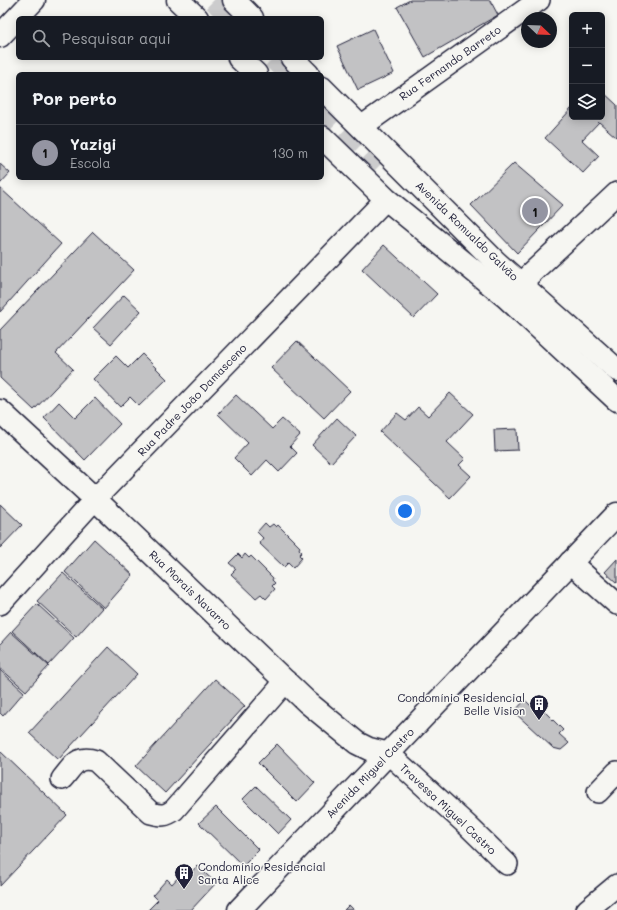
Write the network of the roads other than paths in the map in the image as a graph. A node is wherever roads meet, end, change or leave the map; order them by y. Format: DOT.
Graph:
graph roads {
  1 [pos="34,0"];
  2 [pos="178,0"];
  3 [pos="234,0"];
  4 [pos="539,0"];
  5 [pos="19,16"];
  6 [pos="195,16"];
  7 [pos="250,16"];
  8 [pos="16,19"];
  9 [pos="0,36"];
  10 [pos="241,60"];
  11 [pos="294,60"];
  12 [pos="254,72"];
  13 [pos="306,72"];
  14 [pos="324,90"];
  15 [pos="361,127"];
  16 [pos="324,139"];
  17 [pos="381,164"];
  18 [pos="617,193"];
  19 [pos="386,199"];
  20 [pos="496,262"];
  21 [pos="513,290"];
  22 [pos="617,370"];
  23 [pos="617,400"];
  24 [pos="0,411"];
  25 [pos="95,499"];
  26 [pos="617,514"];
  27 [pos="570,562"];
  28 [pos="0,604"];
  29 [pos="617,604"];
  30 [pos="286,681"];
  31 [pos="388,754"];
  32 [pos="617,772"];
  33 [pos="62,778"];
  34 [pos="598,792"];
  35 [pos="507,864"];
  36 [pos="617,885"];
  37 [pos="240,910"];
  38 [pos="587,910"];
  1 -- 5 [label="main road"];
  2 -- 6 [label="main road"];
  3 -- 7 [label="main road"];
  4 -- 15 [label="street, Rua Fernando Barreto"];
  8 -- 9 [label="main road"];
  10 -- 12 [label="main road"];
  11 -- 13 [label="main road"];
  14 -- 15 [label="main road, Avenida Romualdo Galvão"];
  15 -- 20 [label="main road, Avenida Romualdo Galvão"];
  16 -- 19 [label="main road, Avenida Romualdo Galvão"];
  17 -- 20 [label="main road"];
  18 -- 21 [label="street"];
  19 -- 21 [label="main road, Avenida Romualdo Galvão"];
  19 -- 25 [label="street, Rua Padre João Damasceno"];
  20 -- 21 [label="main road, Avenida Romualdo Galvão"];
  21 -- 22 [label="main road, Avenida Romualdo Galvão"];
  21 -- 23 [label="main road, Avenida Romualdo Galvão"];
  24 -- 25 [label="main road, Rua Morais Navarro"];
  25 -- 28 [label="street, Rua Padre João Damasceno"];
  25 -- 30 [label="main road, Rua Morais Navarro"];
  26 -- 27 [label="main road, Avenida Miguel Castro"];
  27 -- 29 [label="street"];
  27 -- 31 [label="main road, Avenida Miguel Castro"];
  30 -- 31 [label="main road, Rua Morais Navarro"];
  30 -- 33 [label="street"];
  31 -- 35 [label="street, Travessa Miguel Castro"];
  31 -- 37 [label="main road, Avenida Miguel Castro"];
  32 -- 34 [label="street"];
  36 -- 38 [label="street"];
}
